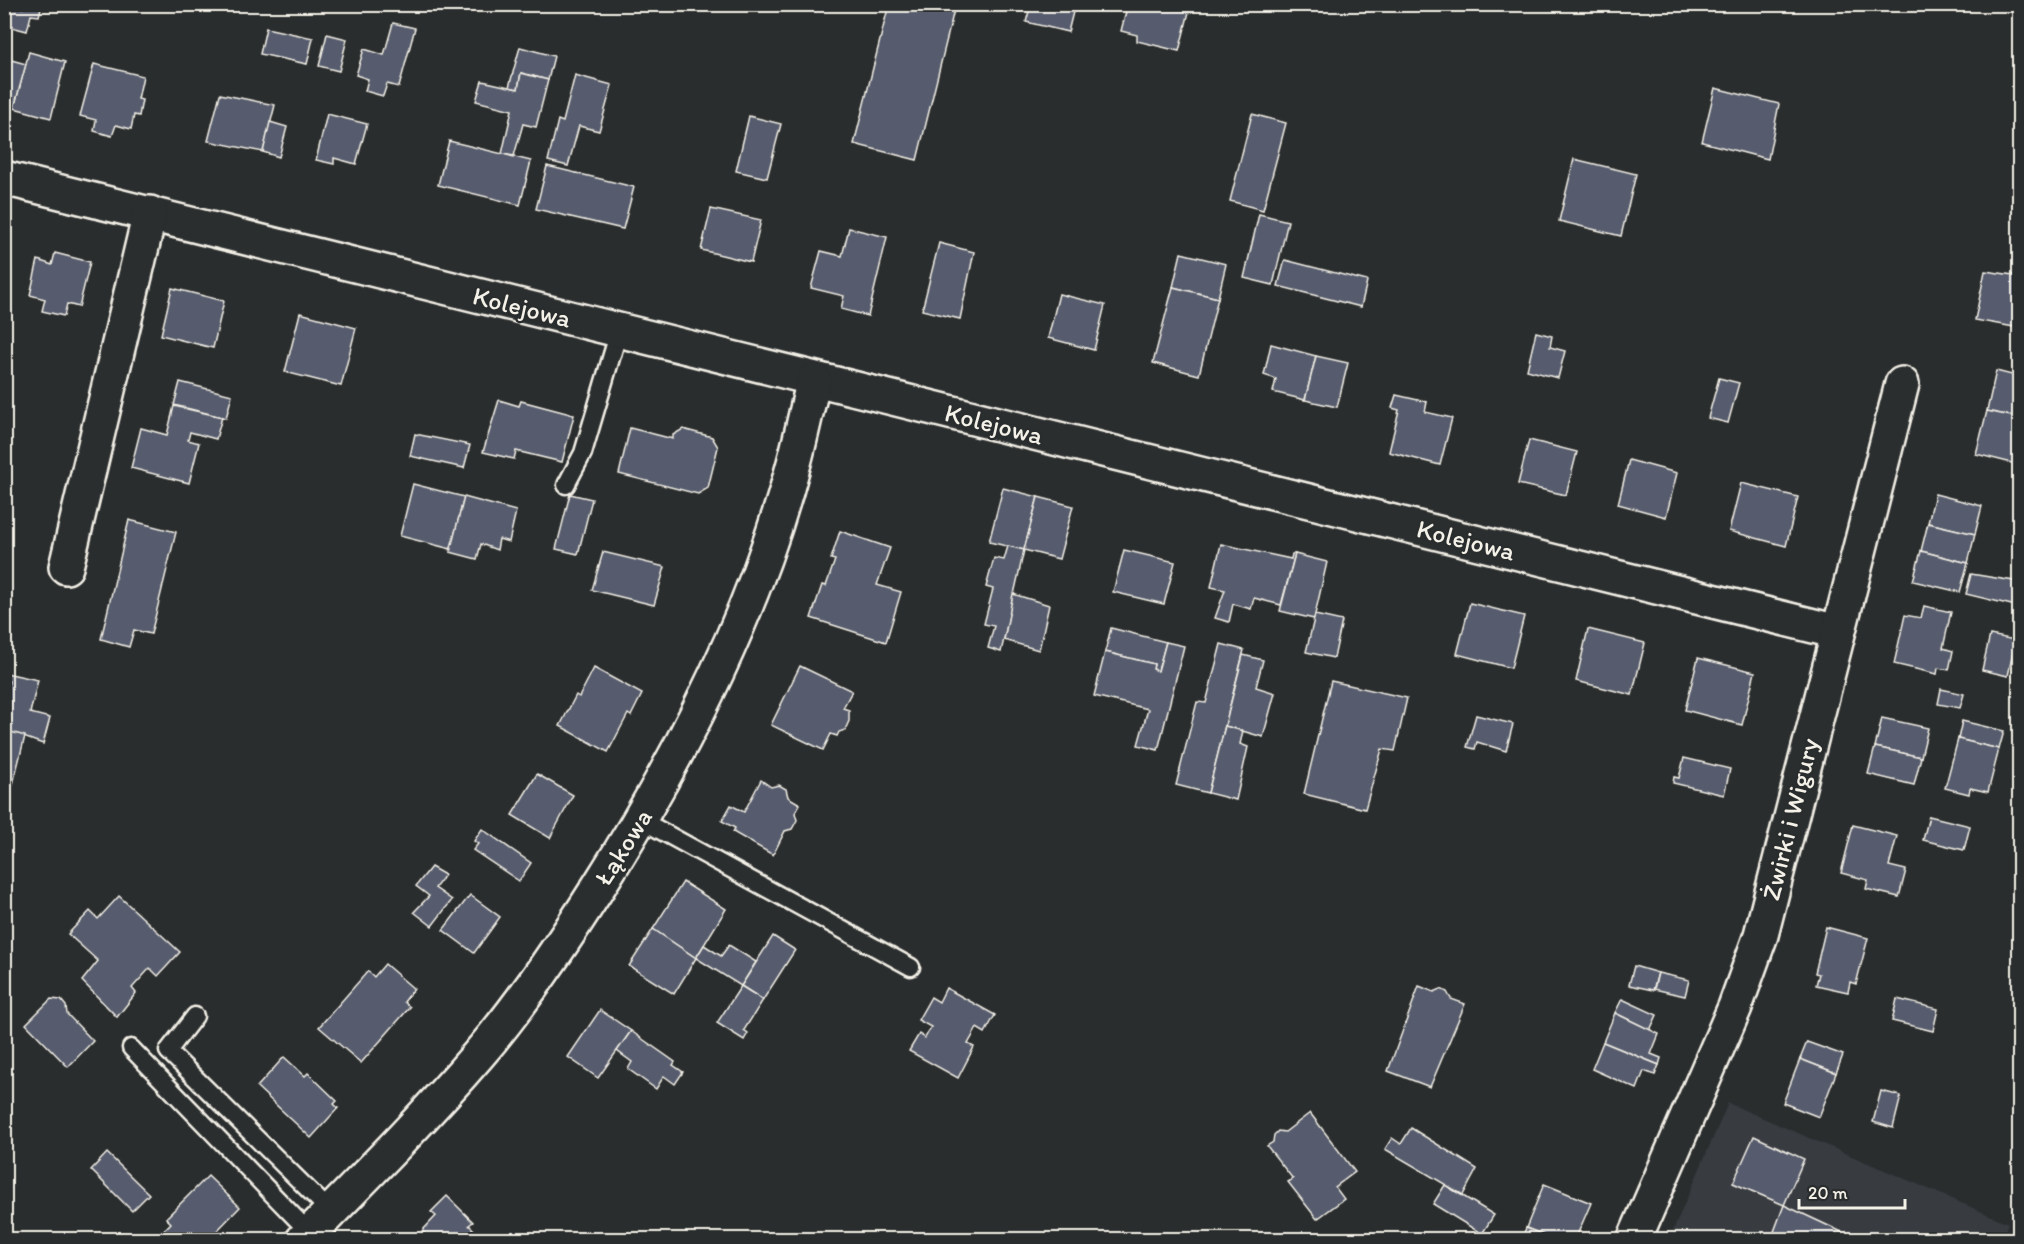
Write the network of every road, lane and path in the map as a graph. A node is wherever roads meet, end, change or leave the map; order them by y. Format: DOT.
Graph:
graph roads {
  1 [pos="4,178"];
  2 [pos="150,213"];
  3 [pos="619,331"];
  4 [pos="814,380"];
  5 [pos="1902,384"];
  6 [pos="566,485"];
  7 [pos="66,567"];
  8 [pos="1838,632"];
  9 [pos="641,820"];
  10 [pos="911,967"];
  11 [pos="195,1016"];
  12 [pos="131,1048"];
  13 [pos="314,1228"];
  14 [pos="1634,1239"];
  1 -- 2 [label="street, Kolejowa"];
  2 -- 3 [label="street, Kolejowa"];
  2 -- 7 [label="street"];
  3 -- 4 [label="street, Kolejowa"];
  3 -- 6 [label="lane"];
  4 -- 8 [label="street, Kolejowa"];
  4 -- 9 [label="street, Łąkowa"];
  5 -- 8 [label="street, Żwirki i Wigury"];
  8 -- 14 [label="street, Żwirki i Wigury"];
  9 -- 10 [label="lane"];
  9 -- 13 [label="street, Łąkowa"];
  11 -- 13 [label="lane"];
  12 -- 13 [label="lane"];
}
